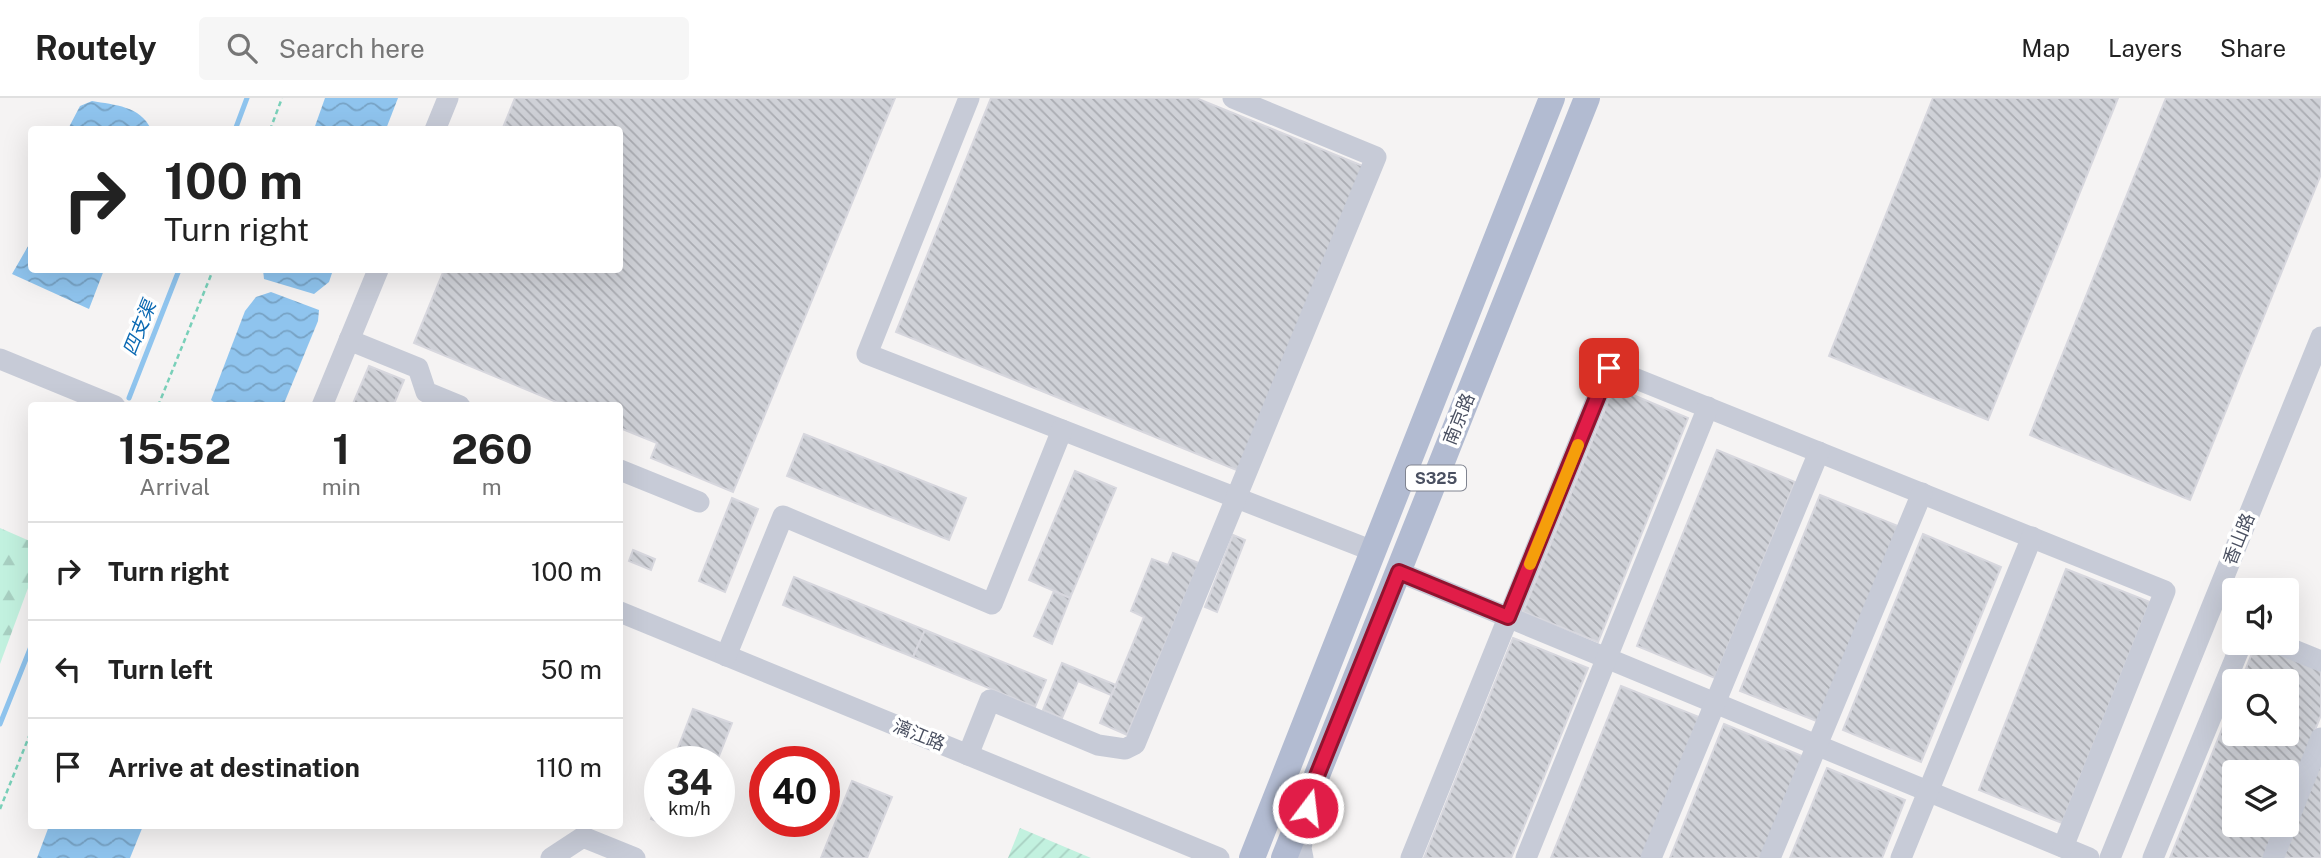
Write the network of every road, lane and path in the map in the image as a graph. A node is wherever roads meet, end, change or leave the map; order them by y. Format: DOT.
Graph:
graph roads {
  1 [pos="282,98"];
  2 [pos="448,98"];
  3 [pos="969,98"];
  4 [pos="1233,98"];
  5 [pos="1552,98"];
  6 [pos="1587,98"];
  7 [pos="272,126"];
  8 [pos="437,126"];
  9 [pos="212,273"];
  10 [pos="377,273"];
  11 [pos="2321,337"];
  12 [pos="349,340"];
  13 [pos="0,359"];
  14 [pos="105,402"];
  15 [pos="160,402"];
  16 [pos="325,402"];
  17 [pos="450,402"];
  18 [pos="1709,407"];
  19 [pos="1062,430"];
  20 [pos="1819,452"];
  21 [pos="623,471"];
  22 [pos="1922,493"];
  23 [pos="1237,498"];
  24 [pos="699,502"];
  25 [pos="2032,537"];
  26 [pos="1373,551"];
  27 [pos="1399,572"];
  28 [pos="623,613"];
  29 [pos="1508,617"];
  30 [pos="2299,653"];
  31 [pos="2237,655"];
  32 [pos="726,656"];
  33 [pos="1607,658"];
  34 [pos="2321,662"];
  35 [pos="1715,703"];
  36 [pos="2321,738"];
  37 [pos="28,739"];
  38 [pos="1817,745"];
  39 [pos="968,755"];
  40 [pos="1312,788"];
  41 [pos="1928,791"];
  42 [pos="2299,794"];
  43 [pos="0,809"];
  44 [pos="2282,837"];
  45 [pos="2056,850"];
  46 [pos="551,858"];
  47 [pos="635,858"];
  48 [pos="1219,858"];
  49 [pos="1252,858"];
  50 [pos="1284,858"];
  51 [pos="1303,858"];
  52 [pos="1411,858"];
  53 [pos="1526,858"];
  54 [pos="1651,858"];
  55 [pos="1770,858"];
  56 [pos="1901,858"];
  57 [pos="2089,858"];
  58 [pos="2110,858"];
  59 [pos="2153,858"];
  60 [pos="2273,858"];
  1 -- 7 [label="path"];
  2 -- 8 [label="street"];
  3 -- 19 [label="street"];
  4 -- 23 [label="street"];
  5 -- 26 [label="main road, 南京路 / S325"];
  6 -- 27 [label="main road, 南京路 / S325"];
  9 -- 15 [label="path"];
  10 -- 12 [label="street"];
  11 -- 58 [label="street, 香山路"];
  12 -- 16 [label="street"];
  12 -- 17 [label="street"];
  13 -- 14 [label="street"];
  18 -- 20 [label="street"];
  18 -- 29 [label="street"];
  18 -- 33 [label="street"];
  19 -- 23 [label="street"];
  19 -- 32 [label="street"];
  20 -- 22 [label="street"];
  20 -- 35 [label="street"];
  21 -- 24 [label="street"];
  22 -- 25 [label="street"];
  22 -- 38 [label="street"];
  23 -- 26 [label="street"];
  23 -- 39 [label="street"];
  25 -- 41 [label="street"];
  25 -- 45 [label="street"];
  26 -- 49 [label="main road, 南京路 / S325"];
  27 -- 29 [label="street"];
  27 -- 40 [label="main road, 南京路 / S325"];
  28 -- 32 [label="street, 漓江路"];
  29 -- 33 [label="street"];
  29 -- 52 [label="street"];
  30 -- 34 [label="street"];
  31 -- 59 [label="street"];
  32 -- 39 [label="street, 漓江路"];
  33 -- 35 [label="street"];
  33 -- 53 [label="street"];
  35 -- 38 [label="street"];
  35 -- 54 [label="street"];
  36 -- 42 [label="street"];
  37 -- 43 [label="path"];
  38 -- 41 [label="street"];
  38 -- 55 [label="street"];
  39 -- 48 [label="street, 漓江路"];
  40 -- 50 [label="main road, 南京路 / S325"];
  40 -- 51 [label="street"];
  41 -- 45 [label="street"];
  41 -- 56 [label="street"];
  44 -- 60 [label="street"];
  45 -- 57 [label="street"];
  46 -- 47 [label="street"];
}
